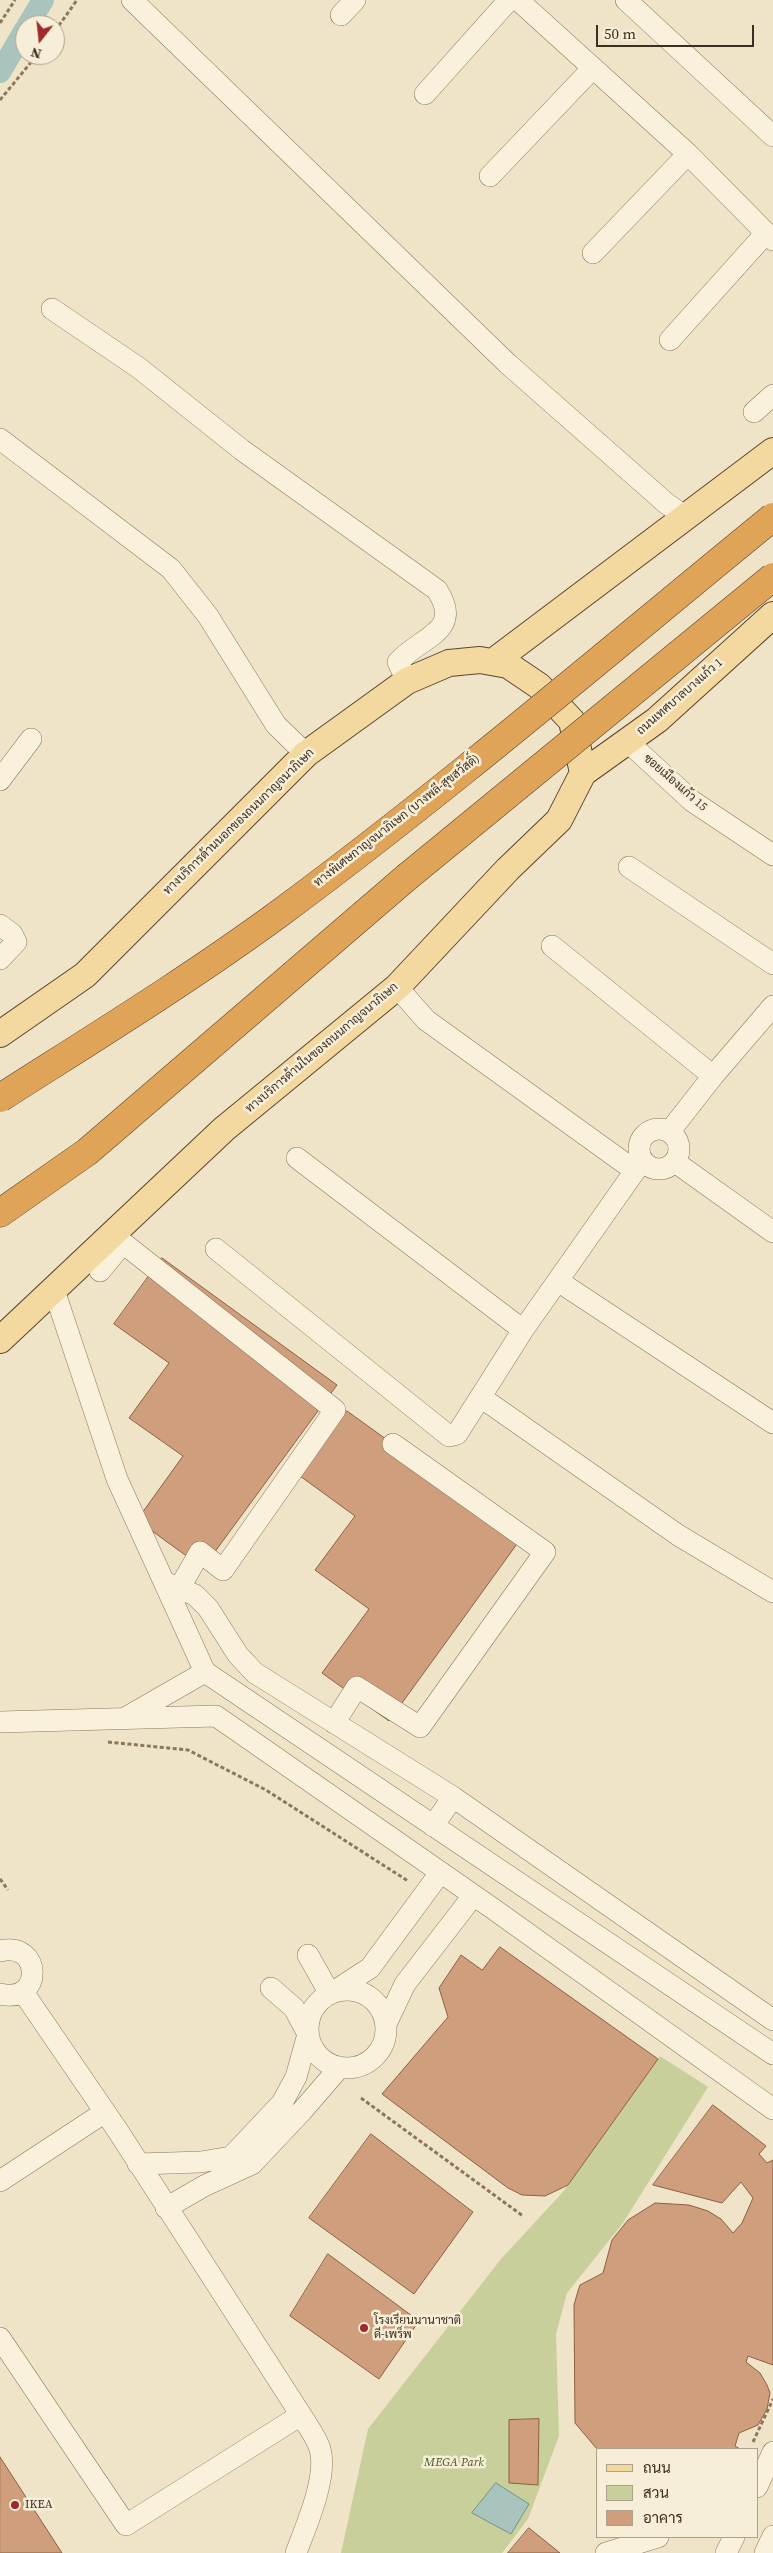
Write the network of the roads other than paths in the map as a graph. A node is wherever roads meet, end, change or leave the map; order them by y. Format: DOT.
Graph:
graph roads {
  1 [pos="132,0"];
  2 [pos="509,0"];
  3 [pos="518,0"];
  4 [pos="626,0"];
  5 [pos="593,68"];
  6 [pos="426,94"];
  7 [pos="773,136"];
  8 [pos="688,154"];
  9 [pos="490,176"];
  10 [pos="770,236"];
  11 [pos="593,253"];
  12 [pos="52,309"];
  13 [pos="670,340"];
  14 [pos="773,395"];
  15 [pos="754,412"];
  16 [pos="0,439"];
  17 [pos="773,451"];
  18 [pos="686,517"];
  19 [pos="773,517"];
  20 [pos="773,577"];
  21 [pos="773,615"];
  22 [pos="493,662"];
  23 [pos="406,681"];
  24 [pos="31,739"];
  25 [pos="628,742"];
  26 [pos="306,754"];
  27 [pos="583,773"];
  28 [pos="0,780"];
  29 [pos="773,855"];
  30 [pos="629,867"];
  31 [pos="0,925"];
  32 [pos="552,946"];
  33 [pos="0,959"];
  34 [pos="773,964"];
  35 [pos="397,987"];
  36 [pos="769,1018"];
  37 [pos="0,1034"];
  38 [pos="713,1076"];
  39 [pos="0,1098"];
  40 [pos="670,1132"];
  41 [pos="297,1158"];
  42 [pos="675,1162"];
  43 [pos="638,1166"];
  44 [pos="53,1177"];
  45 [pos="0,1213"];
  46 [pos="773,1232"];
  47 [pos="0,1234"];
  48 [pos="216,1249"];
  49 [pos="100,1271"];
  50 [pos="558,1280"];
  51 [pos="54,1290"];
  52 [pos="523,1330"];
  53 [pos="0,1340"];
  54 [pos="482,1398"];
  55 [pos="773,1423"];
  56 [pos="393,1444"];
  57 [pos="172,1585"];
  58 [pos="773,1592"];
  59 [pos="205,1672"];
  60 [pos="233,1692"];
  61 [pos="216,1716"];
  62 [pos="123,1718"];
  63 [pos="0,1722"];
  64 [pos="334,1723"];
  65 [pos="453,1797"];
  66 [pos="433,1826"];
  67 [pos="440,1873"];
  68 [pos="473,1896"];
  69 [pos="0,1951"];
  70 [pos="308,1955"];
  71 [pos="271,1988"];
  72 [pos="23,1992"];
  73 [pos="0,1994"];
  74 [pos="330,1994"];
  75 [pos="773,2020"];
  76 [pos="386,2024"];
  77 [pos="308,2034"];
  78 [pos="773,2054"];
  79 [pos="340,2067"];
  80 [pos="773,2109"];
  81 [pos="105,2112"];
  82 [pos="138,2164"];
  83 [pos="0,2181"];
  84 [pos="166,2208"];
  85 [pos="0,2338"];
  86 [pos="301,2415"];
  87 [pos="773,2452"];
  88 [pos="758,2486"];
  89 [pos="773,2536"];
  90 [pos="655,2538"];
  91 [pos="296,2553"];
  92 [pos="606,2553"];
  93 [pos="765,2553"];
  1 -- 18 [label="street"];
  2 -- 6 [label="street"];
  3 -- 5 [label="street"];
  4 -- 7 [label="street"];
  5 -- 8 [label="street"];
  5 -- 9 [label="street"];
  8 -- 10 [label="street"];
  8 -- 11 [label="street"];
  10 -- 13 [label="street"];
  12 -- 23 [label="street"];
  14 -- 15 [label="street"];
  16 -- 26 [label="street"];
  17 -- 18 [label="main road"];
  18 -- 22 [label="main road"];
  19 -- 39 [label="highway, ทางพิเศษกาญจนาภิเษก (บางพลี-สุขสวัสดิ์), bridge"];
  20 -- 44 [label="highway, bridge"];
  21 -- 25 [label="main road, ถนนเทศบาลบางแก้ว 1"];
  22 -- 23 [label="main road, ทางบริการด้านนอกของถนนกาญจนาภิเษก"];
  22 -- 27 [label="main road, ทางบริการด้านนอกของถนนกาญจนาภิเษก"];
  23 -- 26 [label="main road, ทางบริการด้านนอกของถนนกาญจนาภิเษก"];
  24 -- 28 [label="street"];
  25 -- 27 [label="main road, ถนนเทศบาลบางแก้ว 1"];
  25 -- 29 [label="street, ซอยเมืองแก้ว 15"];
  26 -- 37 [label="main road, ทางบริการด้านนอกของถนนกาญจนาภิเษก"];
  27 -- 35 [label="main road, ทางบริการด้านในของถนนกาญจนาภิเษก"];
  30 -- 34 [label="street"];
  31 -- 33 [label="street"];
  32 -- 38 [label="street"];
  35 -- 43 [label="street"];
  35 -- 51 [label="main road, ทางบริการด้านในของถนนกาญจนาภิเษก"];
  36 -- 38 [label="street"];
  38 -- 40 [label="street"];
  40 -- 42 [label="street"];
  40 -- 43 [label="street"];
  41 -- 52 [label="street"];
  42 -- 43 [label="street"];
  42 -- 46 [label="street"];
  43 -- 50 [label="street"];
  44 -- 45 [label="highway"];
  44 -- 47 [label="highway"];
  48 -- 54 [label="street"];
  49 -- 57 [label="street"];
  50 -- 52 [label="street"];
  50 -- 55 [label="street"];
  51 -- 53 [label="main road, ทางบริการด้านในของถนนกาญจนาภิเษก"];
  51 -- 57 [label="street"];
  52 -- 54 [label="street"];
  54 -- 58 [label="street"];
  56 -- 64 [label="street"];
  57 -- 59 [label="street"];
  57 -- 64 [label="street"];
  59 -- 60 [label="street"];
  59 -- 62 [label="street"];
  60 -- 61 [label="street"];
  60 -- 66 [label="street"];
  61 -- 62 [label="street"];
  61 -- 67 [label="street"];
  62 -- 63 [label="street"];
  64 -- 65 [label="street"];
  65 -- 66 [label="street"];
  65 -- 75 [label="street"];
  66 -- 78 [label="street"];
  67 -- 68 [label="street"];
  67 -- 74 [label="street"];
  68 -- 76 [label="street"];
  68 -- 80 [label="street"];
  69 -- 72 [label="street"];
  70 -- 74 [label="street"];
  71 -- 77 [label="street"];
  72 -- 73 [label="street"];
  72 -- 81 [label="street"];
  74 -- 76 [label="street"];
  74 -- 77 [label="street"];
  76 -- 79 [label="street"];
  77 -- 79 [label="street"];
  77 -- 82 [label="street"];
  79 -- 84 [label="street"];
  81 -- 82 [label="street"];
  81 -- 83 [label="street"];
  82 -- 84 [label="street"];
  84 -- 86 [label="street"];
  85 -- 86 [label="street"];
  86 -- 91 [label="street"];
  87 -- 88 [label="street"];
  89 -- 93 [label="street"];
  90 -- 92 [label="street"];
}
